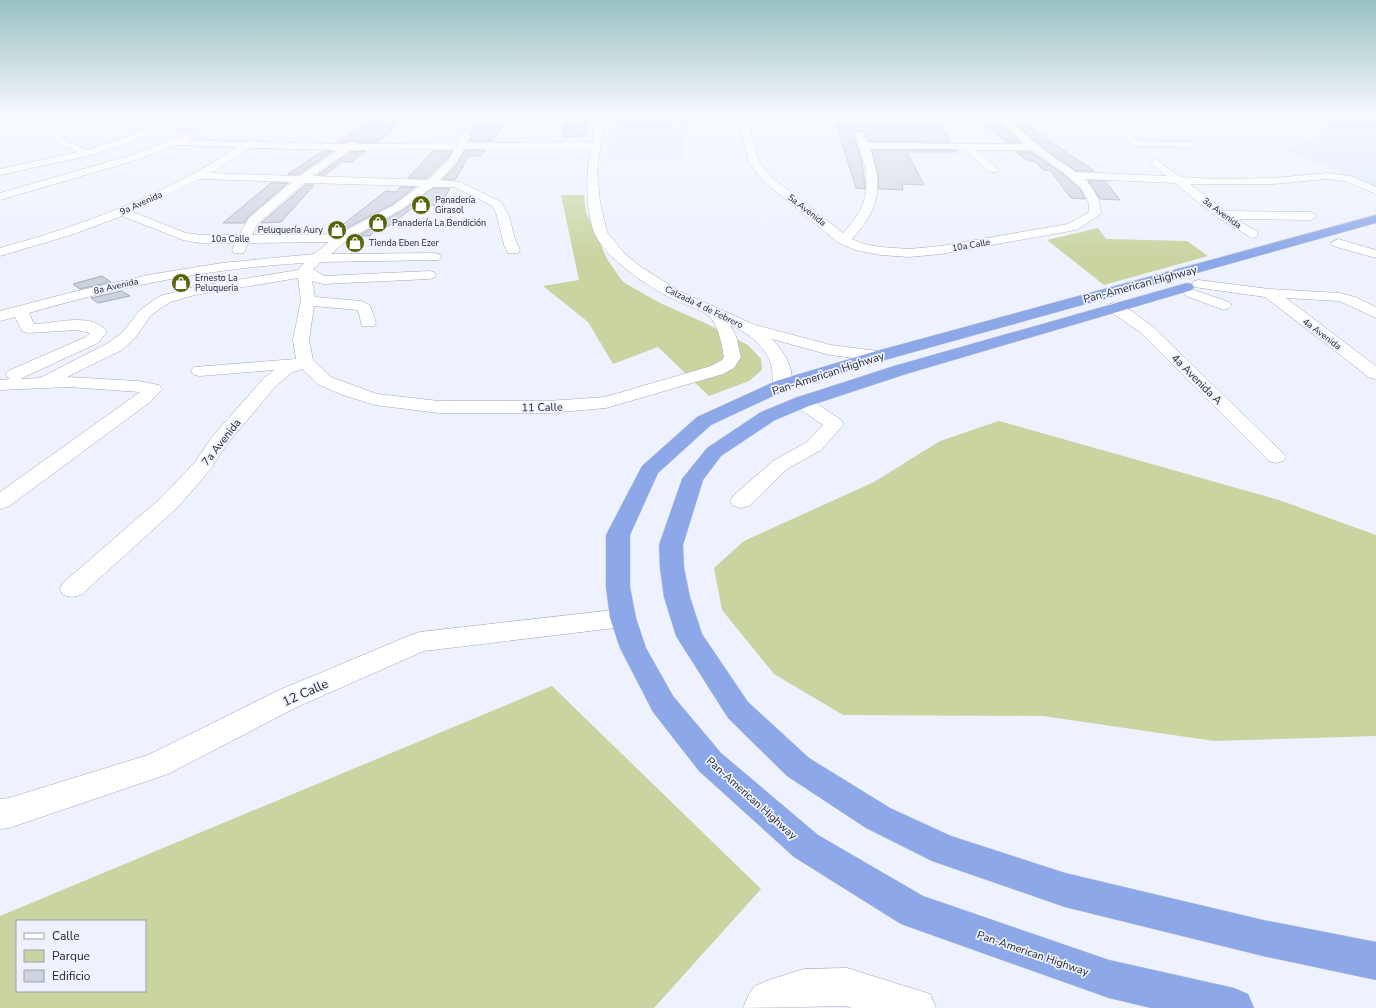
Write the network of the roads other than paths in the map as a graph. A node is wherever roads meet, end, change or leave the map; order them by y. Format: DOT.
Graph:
graph roads {
  1 [pos="46,162"];
  2 [pos="115,162"];
  3 [pos="222,162"];
  4 [pos="326,162"];
  5 [pos="451,162"];
  6 [pos="593,162"];
  7 [pos="754,162"];
  8 [pos="870,162"];
  9 [pos="984,162"];
  10 [pos="1055,162"];
  11 [pos="1155,162"];
  12 [pos="993,170"];
  13 [pos="0,172"];
  14 [pos="1073,175"];
  15 [pos="195,176"];
  16 [pos="302,179"];
  17 [pos="436,179"];
  18 [pos="1180,181"];
  19 [pos="1376,191"];
  20 [pos="0,197"];
  21 [pos="123,212"];
  22 [pos="1222,215"];
  23 [pos="1311,216"];
  24 [pos="1376,219"];
  25 [pos="1376,232"];
  26 [pos="1252,234"];
  27 [pos="341,238"];
  28 [pos="243,239"];
  29 [pos="844,240"];
  30 [pos="1338,243"];
  31 [pos="513,250"];
  32 [pos="0,252"];
  33 [pos="1376,254"];
  34 [pos="434,257"];
  35 [pos="1376,260"];
  36 [pos="1361,263"];
  37 [pos="234,266"];
  38 [pos="308,267"];
  39 [pos="429,275"];
  40 [pos="1199,284"];
  41 [pos="1180,289"];
  42 [pos="1269,293"];
  43 [pos="308,300"];
  44 [pos="22,303"];
  45 [pos="1224,305"];
  46 [pos="1113,308"];
  47 [pos="715,313"];
  48 [pos="1376,313"];
  49 [pos="0,316"];
  50 [pos="368,322"];
  51 [pos="749,328"];
  52 [pos="878,356"];
  53 [pos="305,362"];
  54 [pos="200,371"];
  55 [pos="1376,374"];
  56 [pos="7,380"];
  57 [pos="43,382"];
  58 [pos="792,393"];
  59 [pos="1276,457"];
  60 [pos="741,501"];
  61 [pos="0,502"];
  62 [pos="72,589"];
  63 [pos="623,618"];
  64 [pos="0,814"];
  65 [pos="1376,961"];
  66 [pos="763,1008"];
  67 [pos="916,1008"];
  68 [pos="1234,1008"];
  1 -- 13 [label="street"];
  2 -- 20 [label="street"];
  3 -- 15 [label="street, 9a Avenida"];
  4 -- 16 [label="street"];
  5 -- 17 [label="street"];
  6 -- 47 [label="street, Calzada 4 de Febrero"];
  7 -- 29 [label="street, 5a Avenida"];
  8 -- 29 [label="street"];
  9 -- 12 [label="street"];
  10 -- 14 [label="street"];
  11 -- 18 [label="street, 3a Avenida"];
  14 -- 18 [label="street"];
  14 -- 29 [label="street, 10a Calle"];
  15 -- 16 [label="street"];
  15 -- 21 [label="street, 9a Avenida"];
  16 -- 17 [label="street"];
  16 -- 28 [label="street"];
  17 -- 27 [label="street"];
  17 -- 31 [label="street"];
  18 -- 19 [label="street"];
  18 -- 22 [label="street, 3a Avenida"];
  21 -- 28 [label="street, 10a Calle"];
  21 -- 32 [label="street, 9a Avenida"];
  22 -- 23 [label="street"];
  22 -- 26 [label="street, 3a Avenida"];
  24 -- 52 [label="highway, Pan-American Highway"];
  25 -- 30 [label="highway, Pan-American Highway"];
  27 -- 28 [label="street, 10a Calle"];
  27 -- 38 [label="street"];
  28 -- 37 [label="street"];
  30 -- 33 [label="street"];
  30 -- 40 [label="highway, Pan-American Highway"];
  34 -- 38 [label="street"];
  35 -- 36 [label="street"];
  37 -- 38 [label="street, 8a Avenida"];
  37 -- 44 [label="street, 8a Avenida"];
  38 -- 39 [label="street"];
  38 -- 43 [label="street"];
  38 -- 57 [label="street"];
  40 -- 41 [label="highway, Pan-American Highway"];
  40 -- 42 [label="street"];
  41 -- 45 [label="street"];
  41 -- 46 [label="highway, Pan-American Highway"];
  42 -- 48 [label="street"];
  42 -- 55 [label="street, 4a Avenida"];
  43 -- 50 [label="street"];
  43 -- 53 [label="street"];
  44 -- 49 [label="street"];
  44 -- 56 [label="street"];
  46 -- 58 [label="highway, Pan-American Highway"];
  46 -- 59 [label="street, 4a Avenida A"];
  47 -- 51 [label="street, Calzada 4 de Febrero"];
  47 -- 53 [label="street, 11 Calle"];
  51 -- 52 [label="street, Calzada 4 de Febrero"];
  51 -- 58 [label="street, Calzada 4 de Febrero"];
  52 -- 58 [label="highway, Pan-American Highway"];
  53 -- 54 [label="street"];
  53 -- 62 [label="street, 7a Avenida"];
  56 -- 57 [label="street"];
  57 -- 61 [label="street"];
  58 -- 60 [label="street"];
  58 -- 63 [label="highway, Pan-American Highway"];
  58 -- 65 [label="highway, Pan-American Highway"];
  63 -- 64 [label="street, 12 Calle"];
  63 -- 68 [label="highway, Pan-American Highway"];
  66 -- 67 [label="street"];
}
